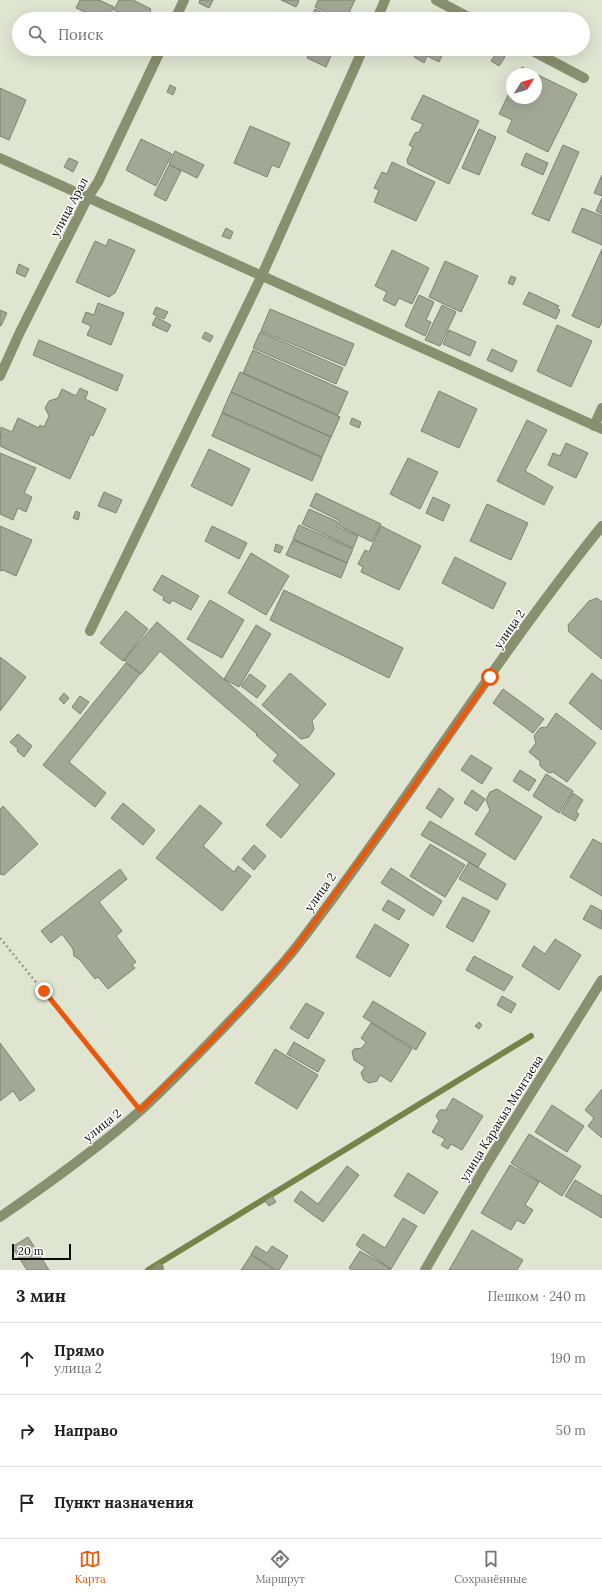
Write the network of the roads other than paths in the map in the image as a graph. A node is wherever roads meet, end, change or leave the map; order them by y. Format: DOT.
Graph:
graph roads {
  1 [pos="184,0"];
  2 [pos="385,0"];
  3 [pos="436,0"];
  4 [pos="178,12"];
  5 [pos="380,12"];
  6 [pos="459,12"];
  7 [pos="158,56"];
  8 [pos="361,56"];
  9 [pos="542,56"];
  10 [pos="584,78"];
  11 [pos="0,158"];
  12 [pos="88,197"];
  13 [pos="262,276"];
  14 [pos="0,376"];
  15 [pos="602,408"];
  16 [pos="598,427"];
  17 [pos="602,526"];
  18 [pos="90,631"];
  19 [pos="602,980"];
  20 [pos="0,1217"];
  21 [pos="424,1270"];
  1 -- 4 [label="street"];
  2 -- 5 [label="street"];
  3 -- 6 [label="street"];
  7 -- 12 [label="street, улица Арал"];
  8 -- 13 [label="street"];
  9 -- 10 [label="street"];
  11 -- 12 [label="street"];
  12 -- 13 [label="street"];
  12 -- 14 [label="street, улица Арал"];
  13 -- 16 [label="street"];
  13 -- 18 [label="street"];
  15 -- 16 [label="street"];
  17 -- 20 [label="street, улица 2"];
  19 -- 21 [label="street, улица Каракыз Монтаева"];
}
